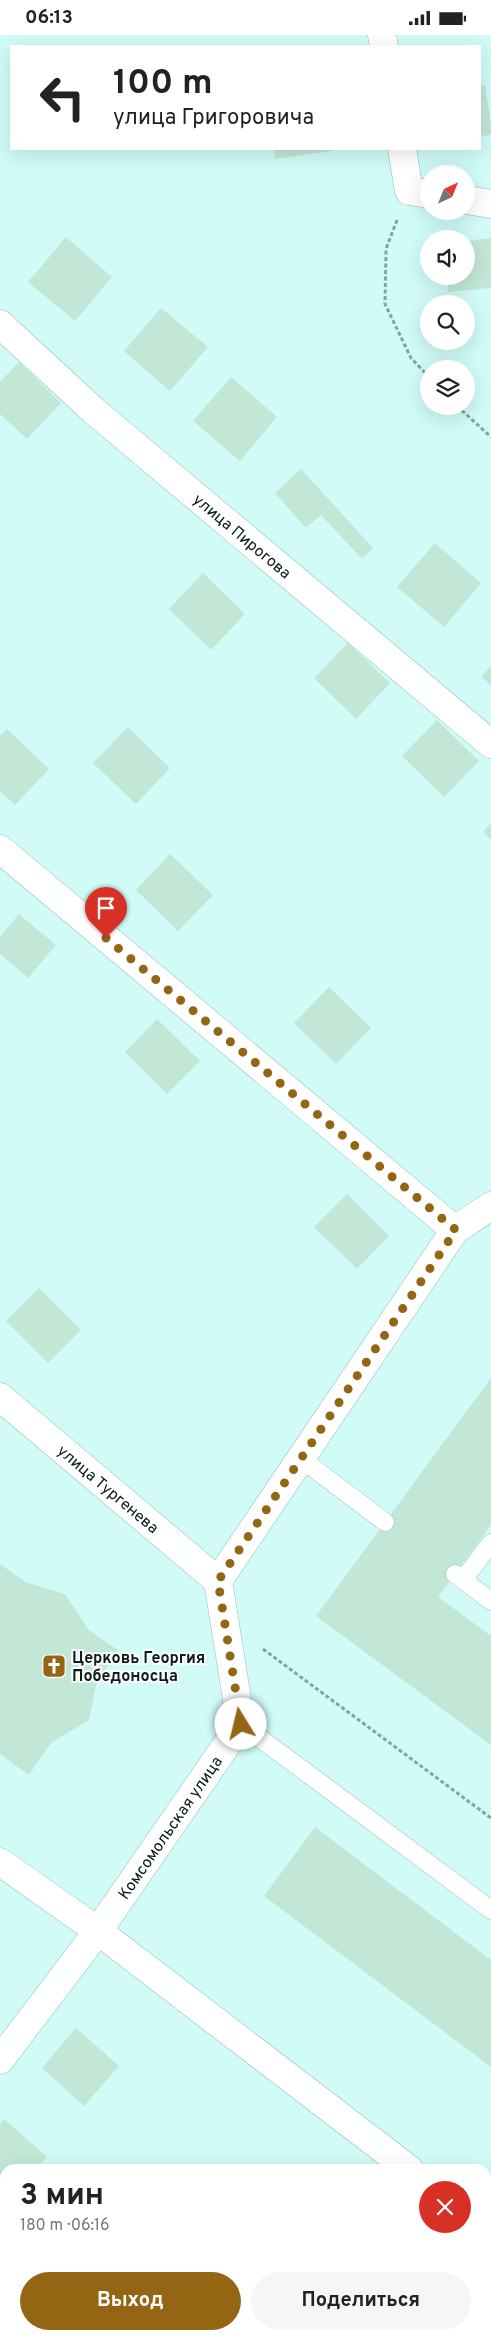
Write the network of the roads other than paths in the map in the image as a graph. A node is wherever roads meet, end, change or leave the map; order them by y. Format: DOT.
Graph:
graph roads {
  1 [pos="402,150"];
  2 [pos="419,193"];
  3 [pos="475,201"];
  4 [pos="491,204"];
  5 [pos="0,324"];
  6 [pos="491,744"];
  7 [pos="0,849"];
  8 [pos="491,1206"];
  9 [pos="456,1230"];
  10 [pos="0,1397"];
  11 [pos="300,1458"];
  12 [pos="385,1522"];
  13 [pos="491,1543"];
  14 [pos="218,1581"];
  15 [pos="491,1601"];
  16 [pos="241,1724"];
  17 [pos="0,1862"];
  18 [pos="491,1910"];
  19 [pos="98,1931"];
  20 [pos="0,2060"];
  21 [pos="402,2164"];
  1 -- 2 [label="street"];
  3 -- 4 [label="street"];
  5 -- 6 [label="street, улица Пирогова"];
  7 -- 9 [label="street"];
  8 -- 9 [label="street"];
  9 -- 11 [label="street"];
  10 -- 14 [label="street, улица Тургенева"];
  11 -- 12 [label="lane"];
  11 -- 14 [label="street"];
  13 -- 15 [label="lane"];
  14 -- 16 [label="street"];
  16 -- 18 [label="lane"];
  16 -- 19 [label="street, Комсомольская улица"];
  17 -- 19 [label="street"];
  19 -- 20 [label="street, Комсомольская улица"];
  19 -- 21 [label="street"];
}
